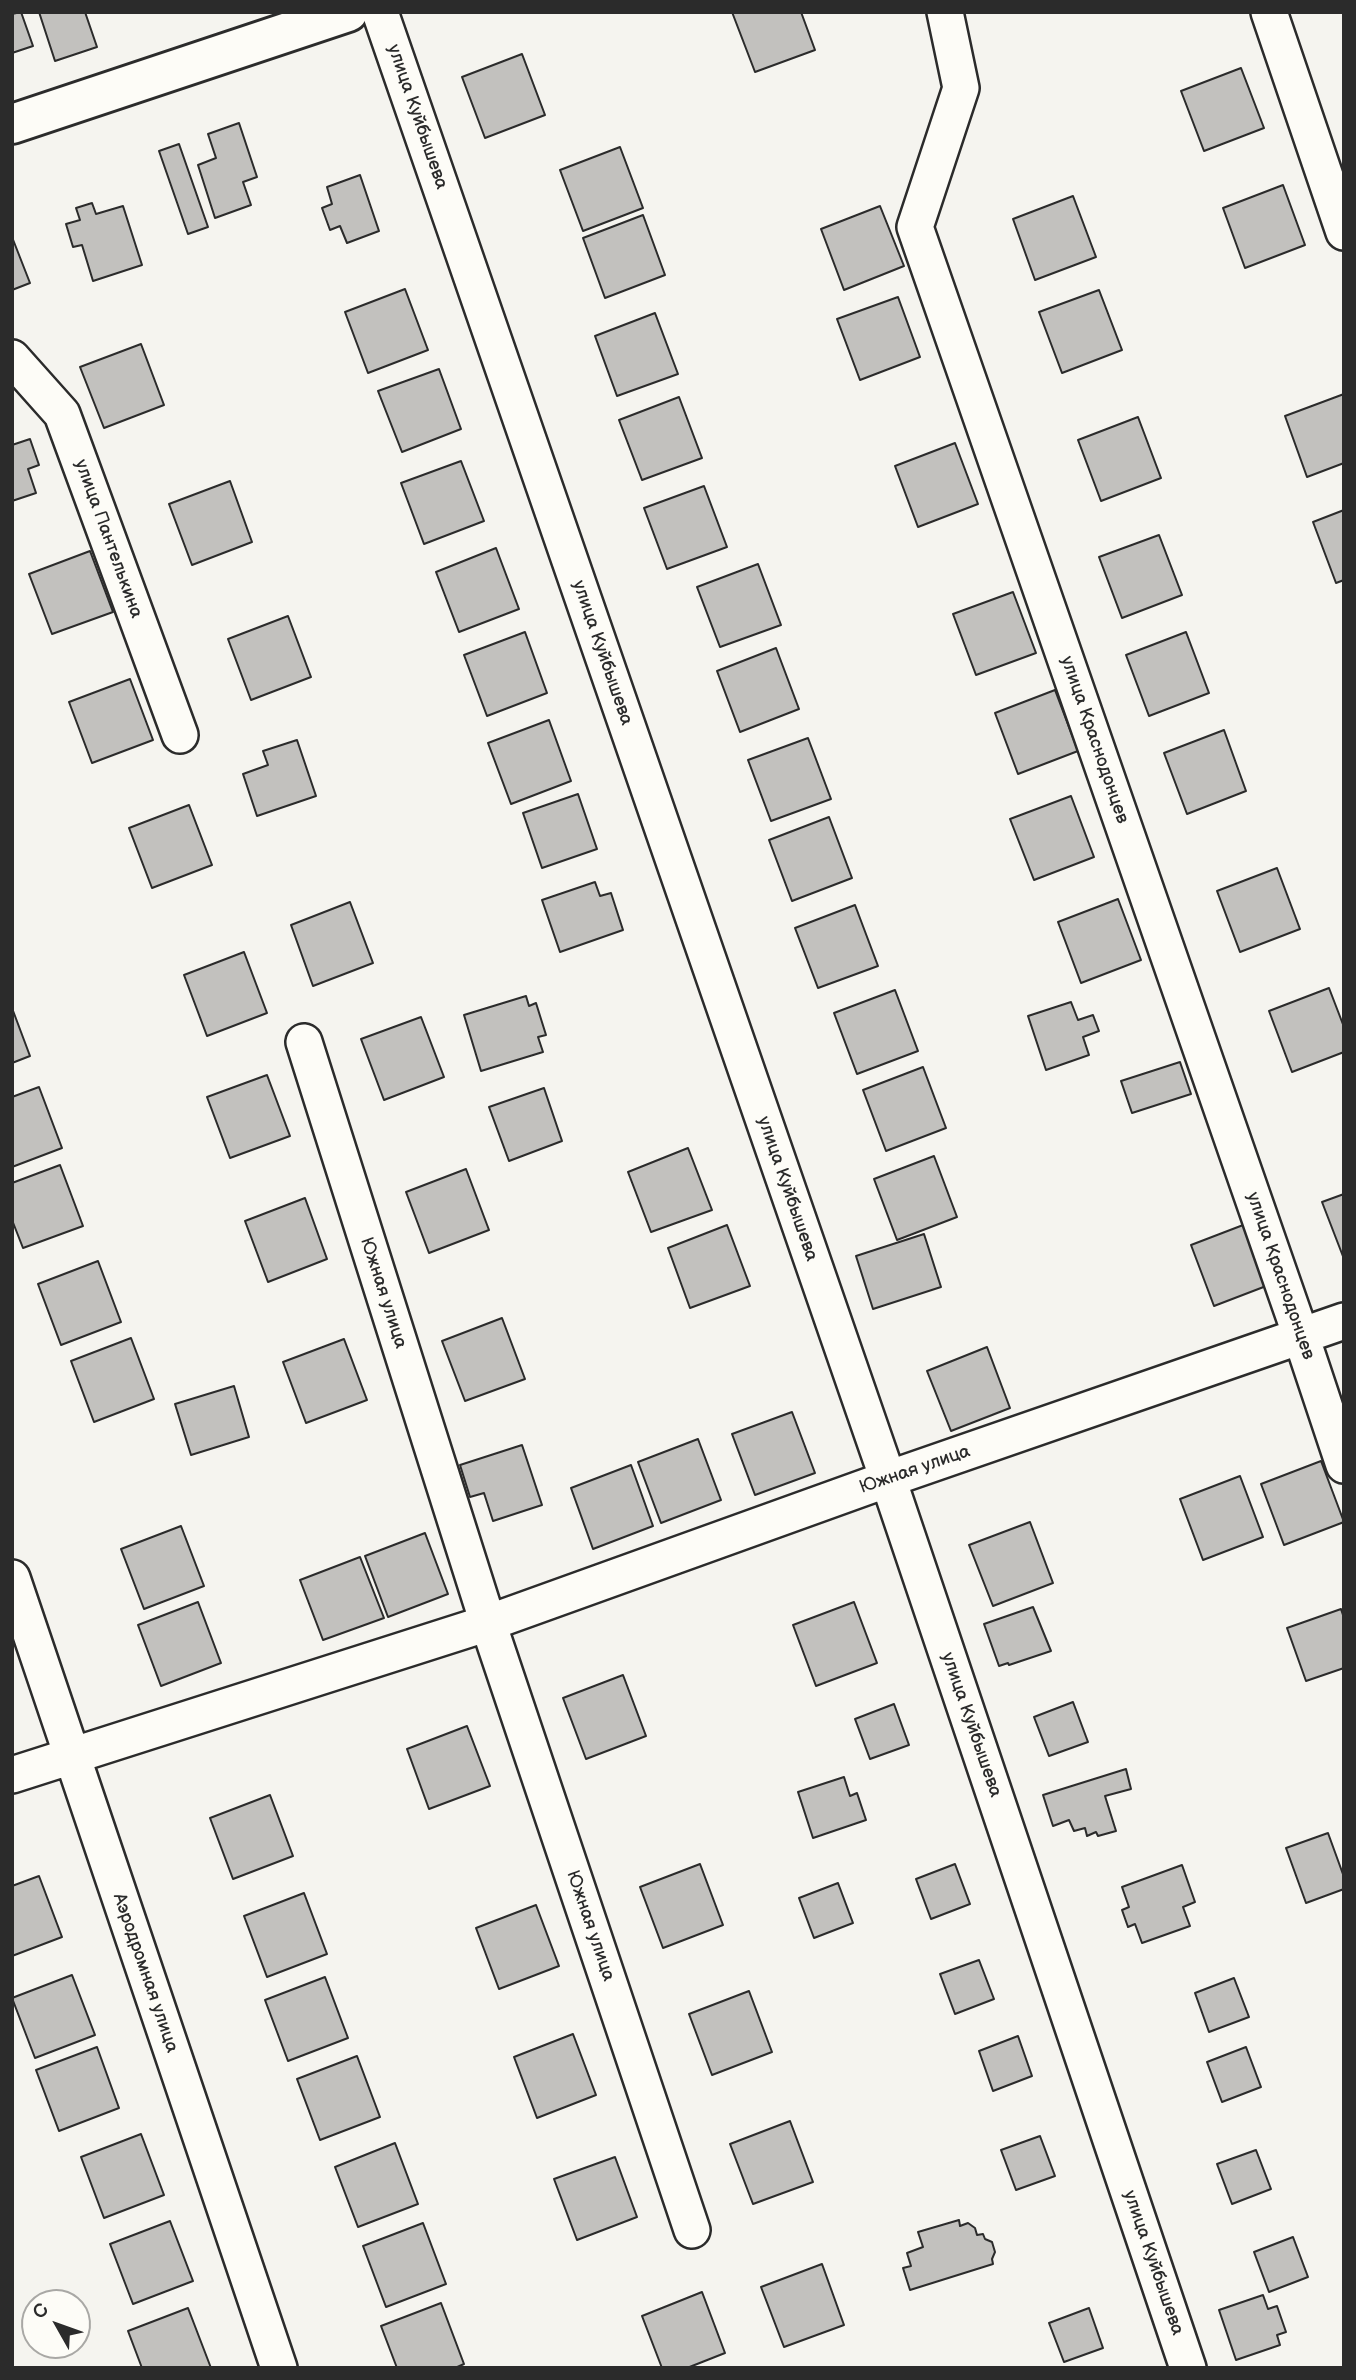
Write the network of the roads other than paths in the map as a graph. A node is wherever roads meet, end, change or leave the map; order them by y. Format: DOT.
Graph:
graph roads {
  1 [pos="348,12"];
  2 [pos="380,12"];
  3 [pos="945,12"];
  4 [pos="1269,12"];
  5 [pos="12,124"];
  6 [pos="1344,232"];
  7 [pos="12,358"];
  8 [pos="180,735"];
  9 [pos="304,1042"];
  10 [pos="1344,1321"];
  11 [pos="1301,1336"];
  12 [pos="1344,1465"];
  13 [pos="888,1479"];
  14 [pos="12,1578"];
  15 [pos="488,1623"];
  16 [pos="71,1755"];
  17 [pos="12,1774"];
  18 [pos="692,2230"];
  19 [pos="279,2368"];
  20 [pos="1188,2368"];
  1 -- 5 [label="main road"];
  2 -- 13 [label="street, улица Куйбышева"];
  3 -- 11 [label="street, улица Краснодонцев"];
  4 -- 6 [label="street"];
  7 -- 8 [label="street, улица Пантелькина"];
  9 -- 15 [label="street, Южная улица"];
  10 -- 11 [label="street, Южная улица"];
  11 -- 12 [label="street, улица Краснодонцев"];
  11 -- 13 [label="street, Южная улица"];
  13 -- 15 [label="street, Южная улица"];
  13 -- 20 [label="street, улица Куйбышева"];
  14 -- 16 [label="street, Аэродромная улица"];
  15 -- 16 [label="street, Южная улица"];
  15 -- 18 [label="street, Южная улица"];
  16 -- 17 [label="street, Южная улица"];
  16 -- 19 [label="street, Аэродромная улица"];
}
